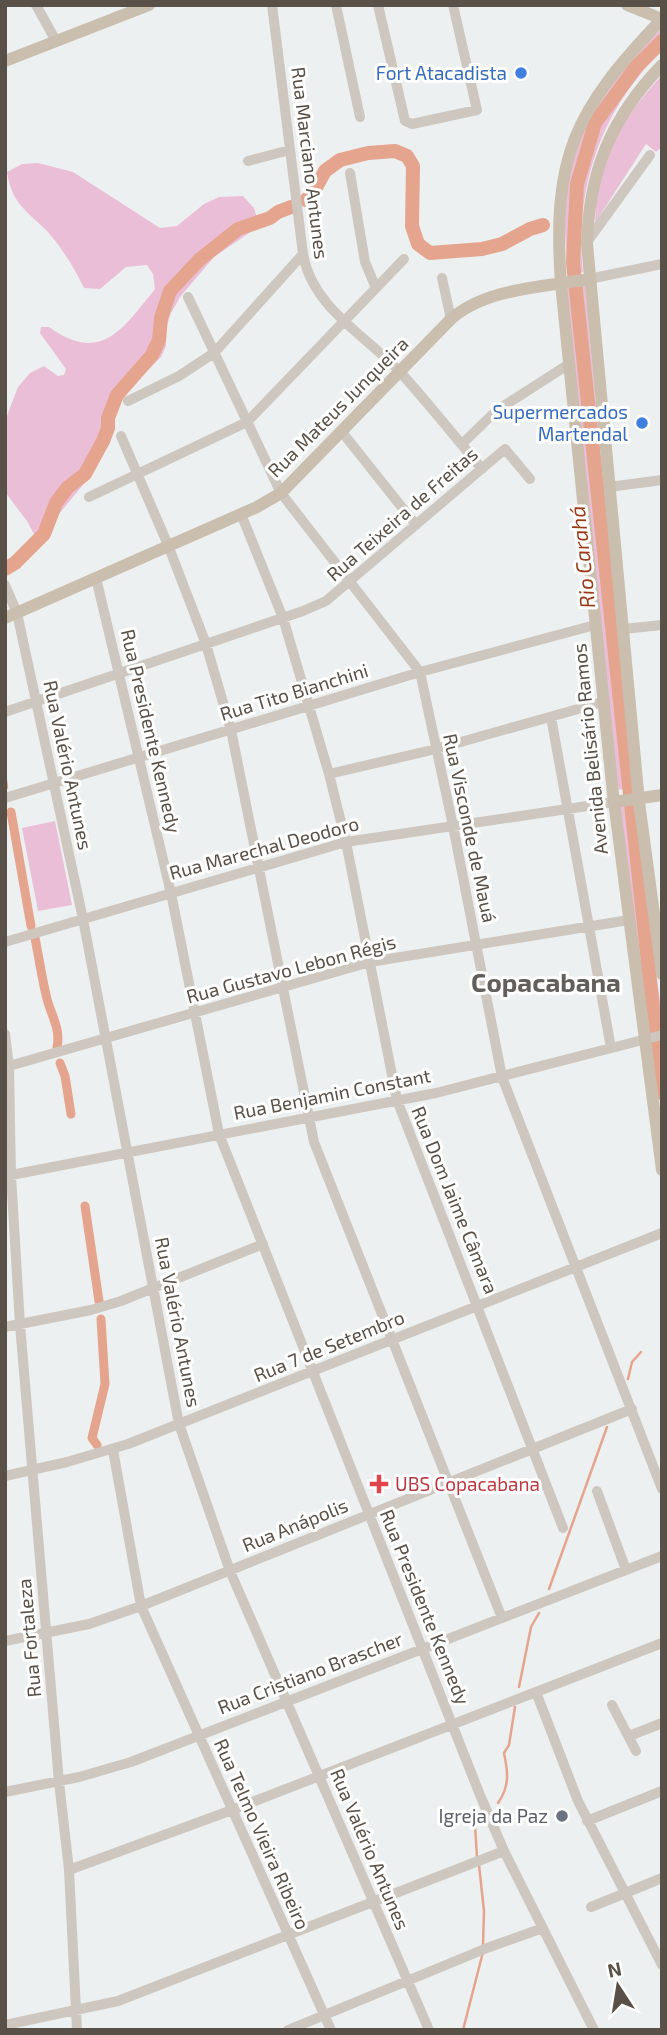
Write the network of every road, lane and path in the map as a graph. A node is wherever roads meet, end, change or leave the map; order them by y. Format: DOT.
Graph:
graph roads {
  1 [pos="36,5"];
  2 [pos="149,5"];
  3 [pos="272,5"];
  4 [pos="336,5"];
  5 [pos="378,5"];
  6 [pos="453,5"];
  7 [pos="627,5"];
  8 [pos="662,19"];
  9 [pos="56,41"];
  10 [pos="5,61"];
  11 [pos="662,65"];
  12 [pos="360,117"];
  13 [pos="290,150"];
  14 [pos="650,155"];
  15 [pos="248,161"];
  16 [pos="350,173"];
  17 [pos="586,244"];
  18 [pos="303,254"];
  19 [pos="404,259"];
  20 [pos="662,264"];
  21 [pos="442,278"];
  22 [pos="586,279"];
  23 [pos="564,283"];
  24 [pos="376,288"];
  25 [pos="188,297"];
  26 [pos="451,319"];
  27 [pos="345,321"];
  28 [pos="215,353"];
  29 [pos="569,364"];
  30 [pos="400,372"];
  31 [pos="128,401"];
  32 [pos="247,422"];
  33 [pos="342,432"];
  34 [pos="121,436"];
  35 [pos="461,444"];
  36 [pos="482,469"];
  37 [pos="138,474"];
  38 [pos="530,479"];
  39 [pos="662,480"];
  40 [pos="609,487"];
  41 [pos="281,493"];
  42 [pos="89,497"];
  43 [pos="242,514"];
  44 [pos="416,525"];
  45 [pos="168,545"];
  46 [pos="96,578"];
  47 [pos="350,583"];
  48 [pos="5,585"];
  49 [pos="11,616"];
  50 [pos="283,618"];
  51 [pos="596,625"];
  52 [pos="662,625"];
  53 [pos="623,629"];
  54 [pos="206,644"];
  55 [pos="420,672"];
  56 [pos="119,673"];
  57 [pos="36,702"];
  58 [pos="603,702"];
  59 [pos="310,706"];
  60 [pos="5,712"];
  61 [pos="551,717"];
  62 [pos="232,730"];
  63 [pos="436,748"];
  64 [pos="139,758"];
  65 [pos="329,774"];
  66 [pos="54,783"];
  67 [pos="662,795"];
  68 [pos="5,798"];
  69 [pos="637,799"];
  70 [pos="616,802"];
  71 [pos="568,809"];
  72 [pos="453,826"];
  73 [pos="346,842"];
  74 [pos="261,867"];
  75 [pos="171,893"];
  76 [pos="83,919"];
  77 [pos="629,920"];
  78 [pos="589,926"];
  79 [pos="5,942"];
  80 [pos="476,945"];
  81 [pos="370,962"];
  82 [pos="662,974"];
  83 [pos="284,987"];
  84 [pos="195,1013"];
  85 [pos="5,1034"];
  86 [pos="662,1035"];
  87 [pos="106,1038"];
  88 [pos="647,1039"];
  89 [pos="611,1048"];
  90 [pos="9,1066"];
  91 [pos="502,1077"];
  92 [pos="397,1100"];
  93 [pos="308,1117"];
  94 [pos="219,1134"];
  95 [pos="127,1152"];
  96 [pos="662,1170"];
  97 [pos="8,1175"];
  98 [pos="662,1233"];
  99 [pos="262,1244"];
  100 [pos="576,1267"];
  101 [pos="153,1288"];
  102 [pos="478,1306"];
  103 [pos="20,1325"];
  104 [pos="5,1328"];
  105 [pos="392,1340"];
  106 [pos="313,1371"];
  107 [pos="632,1409"];
  108 [pos="179,1424"];
  109 [pos="534,1448"];
  110 [pos="113,1450"];
  111 [pos="32,1470"];
  112 [pos="5,1476"];
  113 [pos="449,1482"];
  114 [pos="662,1489"];
  115 [pos="597,1491"];
  116 [pos="369,1514"];
  117 [pos="563,1528"];
  118 [pos="662,1556"];
  119 [pos="626,1570"];
  120 [pos="230,1571"];
  121 [pos="141,1606"];
  122 [pos="502,1618"];
  123 [pos="46,1633"];
  124 [pos="5,1641"];
  125 [pos="662,1643"];
  126 [pos="422,1649"];
  127 [pos="536,1692"];
  128 [pos="287,1701"];
  129 [pos="612,1705"];
  130 [pos="662,1723"];
  131 [pos="452,1725"];
  132 [pos="198,1735"];
  133 [pos="629,1736"];
  134 [pos="636,1751"];
  135 [pos="320,1777"];
  136 [pos="59,1782"];
  137 [pos="662,1791"];
  138 [pos="5,1792"];
  139 [pos="232,1810"];
  140 [pos="587,1821"];
  141 [pos="504,1851"];
  142 [pos="69,1870"];
  143 [pos="662,1878"];
  144 [pos="625,1893"];
  145 [pos="374,1903"];
  146 [pos="591,1907"];
  147 [pos="543,1928"];
  148 [pos="288,1935"];
  149 [pos="662,1965"];
  150 [pos="408,1981"];
  151 [pos="74,2011"];
  152 [pos="324,2015"];
  153 [pos="5,2025"];
  154 [pos="77,2030"];
  155 [pos="289,2030"];
  156 [pos="331,2030"];
  157 [pos="429,2030"];
  158 [pos="594,2030"];
  1 -- 9 [label="street"];
  2 -- 9 [label="main road"];
  3 -- 13 [label="street, Rua Marciano Antunes"];
  4 -- 12 [label="street"];
  5 -- 6 [label="street"];
  7 -- 8 [label="main road"];
  8 -- 23 [label="main road, Avenida Belisário Ramos"];
  9 -- 10 [label="main road"];
  11 -- 17 [label="main road"];
  13 -- 15 [label="street"];
  13 -- 18 [label="street, Rua Marciano Antunes"];
  14 -- 17 [label="street"];
  16 -- 24 [label="street"];
  17 -- 22 [label="main road"];
  18 -- 27 [label="street, Rua Marciano Antunes"];
  18 -- 28 [label="street"];
  19 -- 24 [label="street"];
  20 -- 22 [label="street, Rua Mateus Junqueira"];
  21 -- 26 [label="street"];
  22 -- 23 [label="main road, Rua Mateus Junqueira"];
  22 -- 40 [label="main road"];
  23 -- 26 [label="main road, Rua Mateus Junqueira"];
  23 -- 29 [label="main road, Avenida Belisário Ramos"];
  24 -- 27 [label="street"];
  25 -- 28 [label="street, Rua Visconde de Mauá"];
  26 -- 30 [label="main road, Rua Mateus Junqueira"];
  27 -- 30 [label="street, Rua Marciano Antunes"];
  27 -- 32 [label="street"];
  28 -- 31 [label="street"];
  28 -- 32 [label="street, Rua Visconde de Mauá"];
  29 -- 35 [label="street"];
  29 -- 51 [label="main road, Avenida Belisário Ramos"];
  30 -- 33 [label="main road, Rua Mateus Junqueira"];
  30 -- 35 [label="street, Rua Marciano Antunes"];
  32 -- 37 [label="street"];
  32 -- 41 [label="street, Rua Visconde de Mauá"];
  33 -- 41 [label="main road, Rua Mateus Junqueira"];
  33 -- 44 [label="street"];
  34 -- 37 [label="street"];
  35 -- 36 [label="street, Rua Marciano Antunes"];
  36 -- 38 [label="street, Rua Teixeira de Freitas"];
  36 -- 44 [label="street, Rua Teixeira de Freitas"];
  37 -- 42 [label="street"];
  37 -- 45 [label="street"];
  39 -- 40 [label="street"];
  40 -- 53 [label="main road"];
  41 -- 43 [label="main road, Rua Mateus Junqueira"];
  41 -- 47 [label="street, Rua Visconde de Mauá"];
  43 -- 45 [label="main road, Rua Mateus Junqueira"];
  43 -- 50 [label="street, Rua Dom Jaime Câmara"];
  44 -- 47 [label="street, Rua Teixeira de Freitas"];
  45 -- 46 [label="main road, Rua Mateus Junqueira"];
  45 -- 54 [label="street"];
  46 -- 49 [label="main road, Rua Mateus Junqueira"];
  46 -- 56 [label="street, Rua Presidente Kennedy"];
  47 -- 50 [label="street, Rua Teixeira de Freitas"];
  47 -- 55 [label="street, Rua Visconde de Mauá"];
  48 -- 49 [label="street, Rua Valério Antunes"];
  49 -- 57 [label="street, Rua Valério Antunes"];
  50 -- 54 [label="street, Rua Teixeira de Freitas"];
  50 -- 59 [label="street, Rua Dom Jaime Câmara"];
  51 -- 55 [label="street, Rua Tito Bianchini"];
  51 -- 58 [label="main road, Avenida Belisário Ramos"];
  52 -- 53 [label="street"];
  53 -- 69 [label="main road"];
  54 -- 56 [label="street, Rua Teixeira de Freitas"];
  54 -- 62 [label="street"];
  55 -- 59 [label="street, Rua Tito Bianchini"];
  55 -- 63 [label="street, Rua Visconde de Mauá"];
  56 -- 57 [label="street, Rua Teixeira de Freitas"];
  56 -- 64 [label="street, Rua Presidente Kennedy"];
  57 -- 60 [label="street, Rua Teixeira de Freitas"];
  57 -- 66 [label="street, Rua Valério Antunes"];
  58 -- 61 [label="street"];
  58 -- 70 [label="main road, Avenida Belisário Ramos"];
  59 -- 62 [label="street, Rua Tito Bianchini"];
  59 -- 65 [label="street, Rua Dom Jaime Câmara"];
  61 -- 63 [label="street"];
  61 -- 71 [label="street"];
  62 -- 64 [label="street, Rua Tito Bianchini"];
  62 -- 74 [label="street"];
  63 -- 65 [label="street"];
  63 -- 72 [label="street, Rua Visconde de Mauá"];
  64 -- 66 [label="street, Rua Tito Bianchini"];
  64 -- 75 [label="street, Rua Presidente Kennedy"];
  65 -- 73 [label="street, Rua Dom Jaime Câmara"];
  66 -- 68 [label="street, Rua Tito Bianchini"];
  66 -- 76 [label="street, Rua Valério Antunes"];
  67 -- 69 [label="main road, Rua Marechal Deodoro"];
  69 -- 70 [label="main road, Rua Marechal Deodoro"];
  69 -- 82 [label="main road"];
  70 -- 71 [label="street, Rua Marechal Deodoro"];
  70 -- 77 [label="main road, Avenida Belisário Ramos"];
  71 -- 72 [label="street, Rua Marechal Deodoro"];
  71 -- 78 [label="street"];
  72 -- 73 [label="street, Rua Marechal Deodoro"];
  72 -- 80 [label="street, Rua Visconde de Mauá"];
  73 -- 74 [label="street, Rua Marechal Deodoro"];
  73 -- 81 [label="street, Rua Dom Jaime Câmara"];
  74 -- 75 [label="street, Rua Marechal Deodoro"];
  74 -- 83 [label="street"];
  75 -- 76 [label="street, Rua Marechal Deodoro"];
  75 -- 84 [label="street, Rua Presidente Kennedy"];
  76 -- 79 [label="street, Rua Marechal Deodoro"];
  76 -- 87 [label="street, Rua Valério Antunes"];
  77 -- 78 [label="street, Rua Gustavo Lebon Régis"];
  77 -- 88 [label="main road, Avenida Belisário Ramos"];
  78 -- 80 [label="street, Rua Gustavo Lebon Régis"];
  78 -- 89 [label="street"];
  80 -- 81 [label="street, Rua Gustavo Lebon Régis"];
  80 -- 91 [label="street, Rua Visconde de Mauá"];
  81 -- 83 [label="street, Rua Gustavo Lebon Régis"];
  81 -- 92 [label="street, Rua Dom Jaime Câmara"];
  83 -- 84 [label="street, Rua Gustavo Lebon Régis"];
  83 -- 93 [label="street"];
  84 -- 87 [label="street, Rua Gustavo Lebon Régis"];
  84 -- 94 [label="street, Rua Presidente Kennedy"];
  85 -- 90 [label="street, Rua Fortaleza"];
  86 -- 88 [label="street, Rua Benjamin Constant"];
  87 -- 90 [label="street, Rua Gustavo Lebon Régis"];
  87 -- 95 [label="street, Rua Valério Antunes"];
  88 -- 89 [label="street, Rua Benjamin Constant"];
  88 -- 96 [label="main road, Avenida Belisário Ramos"];
  89 -- 91 [label="street, Rua Benjamin Constant"];
  90 -- 97 [label="street, Rua Fortaleza"];
  91 -- 92 [label="street, Rua Benjamin Constant"];
  91 -- 100 [label="street, Rua Visconde de Mauá"];
  92 -- 93 [label="street, Rua Benjamin Constant"];
  92 -- 102 [label="street, Rua Dom Jaime Câmara"];
  93 -- 94 [label="street, Rua Benjamin Constant"];
  93 -- 105 [label="street"];
  94 -- 95 [label="street, Rua Benjamin Constant"];
  94 -- 99 [label="street, Rua Presidente Kennedy"];
  95 -- 97 [label="street, Rua Benjamin Constant"];
  95 -- 101 [label="street, Rua Valério Antunes"];
  97 -- 103 [label="street, Rua Fortaleza"];
  98 -- 100 [label="street, Rua 7 de Setembro"];
  99 -- 101 [label="street"];
  99 -- 106 [label="street, Rua Presidente Kennedy"];
  100 -- 102 [label="street, Rua 7 de Setembro"];
  100 -- 107 [label="street, Rua Visconde de Mauá"];
  101 -- 103 [label="street"];
  101 -- 108 [label="street, Rua Valério Antunes"];
  102 -- 105 [label="street, Rua 7 de Setembro"];
  102 -- 109 [label="street, Rua Dom Jaime Câmara"];
  103 -- 104 [label="street"];
  103 -- 111 [label="street, Rua Fortaleza"];
  105 -- 106 [label="street, Rua 7 de Setembro"];
  105 -- 113 [label="street"];
  106 -- 108 [label="street, Rua 7 de Setembro"];
  106 -- 116 [label="street, Rua Presidente Kennedy"];
  107 -- 109 [label="street, Rua Anápolis"];
  107 -- 114 [label="street, Rua Visconde de Mauá"];
  108 -- 110 [label="street, Rua 7 de Setembro"];
  108 -- 120 [label="street, Rua Valério Antunes"];
  109 -- 113 [label="street, Rua Anápolis"];
  109 -- 117 [label="street, Rua Dom Jaime Câmara"];
  110 -- 111 [label="street, Rua 7 de Setembro"];
  110 -- 121 [label="street, Rua Telmo Vieira Ribeiro"];
  111 -- 112 [label="street, Rua 7 de Setembro"];
  111 -- 123 [label="street, Rua Fortaleza"];
  113 -- 116 [label="street, Rua Anápolis"];
  113 -- 122 [label="street"];
  115 -- 119 [label="street"];
  116 -- 120 [label="street, Rua Anápolis"];
  116 -- 126 [label="street, Rua Presidente Kennedy"];
  118 -- 119 [label="street, Rua Cristiano Brascher"];
  119 -- 122 [label="street, Rua Cristiano Brascher"];
  120 -- 121 [label="street, Rua Anápolis"];
  120 -- 128 [label="street, Rua Valério Antunes"];
  121 -- 123 [label="street, Rua Anápolis"];
  121 -- 132 [label="street, Rua Telmo Vieira Ribeiro"];
  122 -- 126 [label="street, Rua Cristiano Brascher"];
  123 -- 124 [label="street, Rua Anápolis"];
  123 -- 136 [label="street, Rua Fortaleza"];
  125 -- 127 [label="street"];
  126 -- 128 [label="street, Rua Cristiano Brascher"];
  126 -- 131 [label="street, Rua Presidente Kennedy"];
  127 -- 131 [label="street"];
  127 -- 140 [label="street"];
  128 -- 132 [label="street, Rua Cristiano Brascher"];
  128 -- 135 [label="street, Rua Valério Antunes"];
  129 -- 133 [label="street"];
  130 -- 133 [label="street"];
  131 -- 135 [label="street"];
  131 -- 141 [label="street, Rua Presidente Kennedy"];
  132 -- 136 [label="street, Rua Cristiano Brascher"];
  132 -- 139 [label="street, Rua Telmo Vieira Ribeiro"];
  133 -- 134 [label="street"];
  135 -- 139 [label="street"];
  135 -- 145 [label="street, Rua Valério Antunes"];
  136 -- 138 [label="street, Rua Cristiano Brascher"];
  136 -- 142 [label="street, Rua Fortaleza"];
  137 -- 140 [label="street"];
  139 -- 142 [label="street"];
  139 -- 148 [label="street, Rua Telmo Vieira Ribeiro"];
  140 -- 144 [label="street"];
  141 -- 145 [label="street"];
  141 -- 147 [label="street, Rua Presidente Kennedy"];
  142 -- 151 [label="street, Rua Fortaleza"];
  143 -- 144 [label="street"];
  144 -- 146 [label="street"];
  144 -- 149 [label="street"];
  145 -- 148 [label="street"];
  145 -- 150 [label="street, Rua Valério Antunes"];
  147 -- 150 [label="street"];
  147 -- 158 [label="street, Rua Presidente Kennedy"];
  148 -- 151 [label="street"];
  148 -- 152 [label="street, Rua Telmo Vieira Ribeiro"];
  150 -- 152 [label="street"];
  150 -- 157 [label="street, Rua Valério Antunes"];
  151 -- 153 [label="street"];
  151 -- 154 [label="street, Rua Fortaleza"];
  152 -- 155 [label="street"];
  152 -- 156 [label="street, Rua Telmo Vieira Ribeiro"];
}
